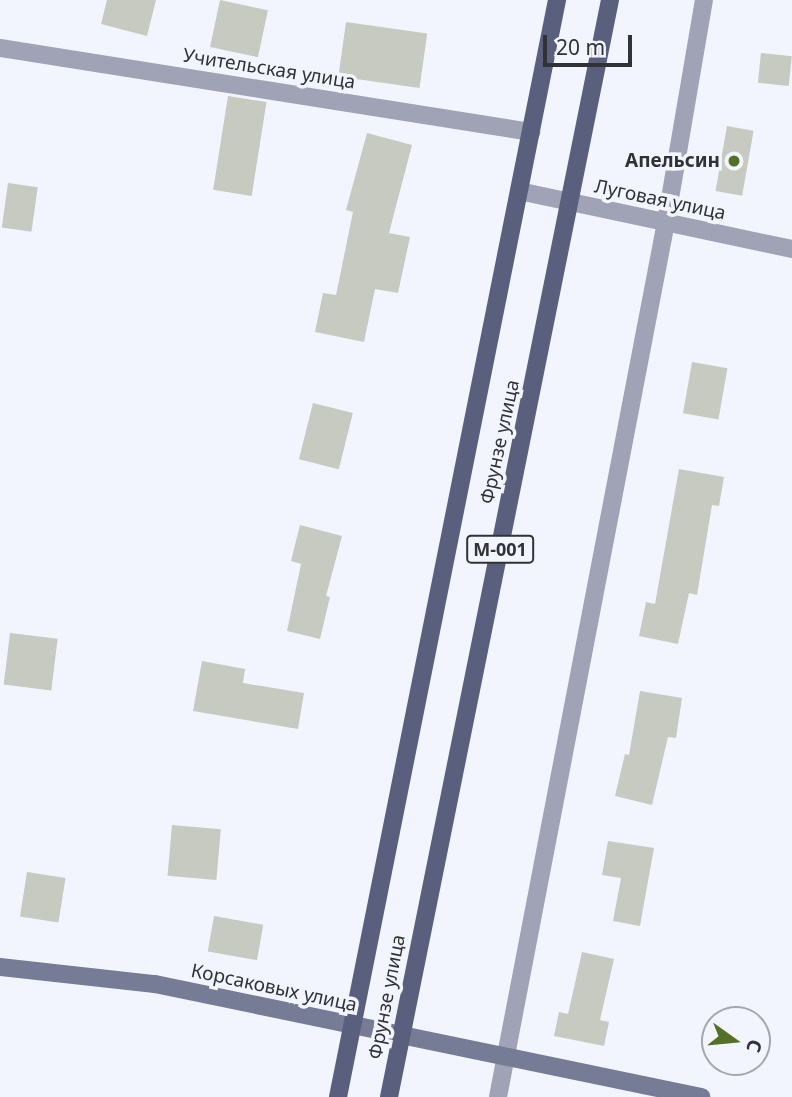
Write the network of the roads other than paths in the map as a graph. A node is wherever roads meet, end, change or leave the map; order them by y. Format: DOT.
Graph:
graph roads {
  1 [pos="557,0"];
  2 [pos="610,0"];
  3 [pos="704,0"];
  4 [pos="0,48"];
  5 [pos="531,132"];
  6 [pos="519,191"];
  7 [pos="570,202"];
  8 [pos="666,222"];
  9 [pos="792,249"];
  10 [pos="0,967"];
  11 [pos="352,1027"];
  12 [pos="401,1037"];
  13 [pos="506,1058"];
  14 [pos="338,1097"];
  15 [pos="389,1097"];
  16 [pos="498,1097"];
  17 [pos="701,1097"];
  1 -- 5 [label="main road, Фрунзе улица / M-001"];
  2 -- 7 [label="main road, Фрунзе улица / M-001"];
  3 -- 8 [label="street"];
  4 -- 5 [label="street, Учительская улица"];
  5 -- 6 [label="main road, Фрунзе улица / M-001"];
  6 -- 7 [label="street, Луговая улица"];
  6 -- 11 [label="main road, Фрунзе улица / M-001"];
  7 -- 8 [label="street, Луговая улица"];
  7 -- 12 [label="main road, Фрунзе улица / M-001"];
  8 -- 9 [label="street, Луговая улица"];
  8 -- 13 [label="street"];
  10 -- 11 [label="street, Корсаковых улица"];
  11 -- 12 [label="street, Корсаковых улица"];
  11 -- 14 [label="main road, Фрунзе улица / M-001"];
  12 -- 13 [label="street, Корсаковых улица"];
  12 -- 15 [label="main road, Фрунзе улица / M-001"];
  13 -- 16 [label="street"];
  13 -- 17 [label="street, Корсаковых улица"];
}
